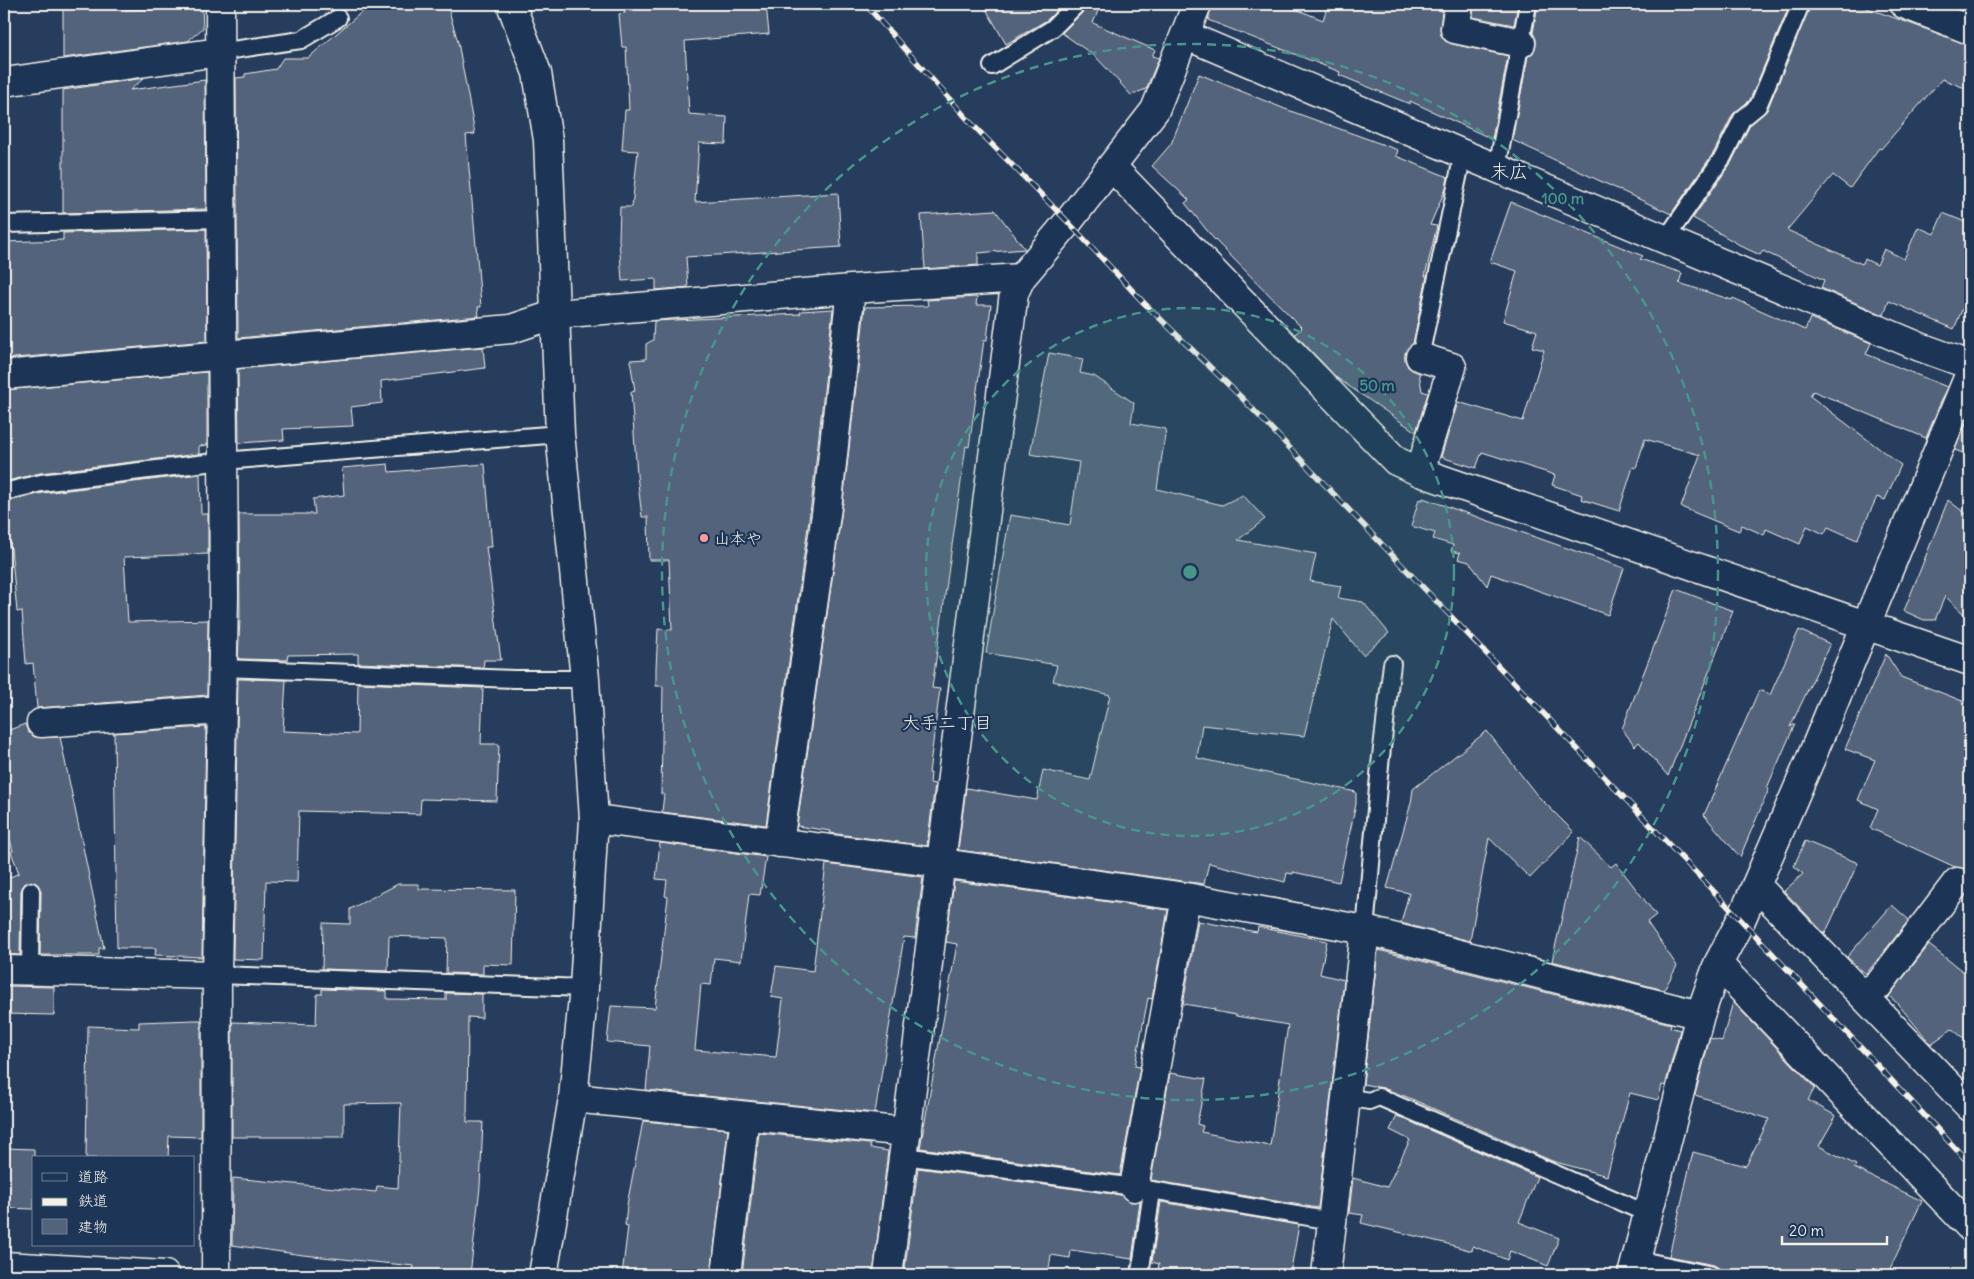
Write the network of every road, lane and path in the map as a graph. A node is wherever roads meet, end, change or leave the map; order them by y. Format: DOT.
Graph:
graph roads {
  1 [pos="220,4"];
  2 [pos="511,4"];
  3 [pos="1077,4"];
  4 [pos="1197,4"];
  5 [pos="1459,4"];
  6 [pos="1528,4"];
  7 [pos="1801,4"];
  8 [pos="1904,4"];
  9 [pos="338,18"];
  10 [pos="1970,30"];
  11 [pos="1186,35"];
  12 [pos="1521,43"];
  13 [pos="219,52"];
  14 [pos="992,66"];
  15 [pos="4,82"];
  16 [pos="1463,154"];
  17 [pos="1112,167"];
  18 [pos="1497,168"];
  19 [pos="222,219"];
  20 [pos="4,224"];
  21 [pos="1665,240"];
  22 [pos="1021,278"];
  23 [pos="851,289"];
  24 [pos="556,314"];
  25 [pos="223,354"];
  26 [pos="1420,357"];
  27 [pos="1970,365"];
  28 [pos="1970,373"];
  29 [pos="4,375"];
  30 [pos="560,434"];
  31 [pos="223,461"];
  32 [pos="1420,472"];
  33 [pos="4,492"];
  34 [pos="1867,626"];
  35 [pos="1970,661"];
  36 [pos="1392,664"];
  37 [pos="222,668"];
  38 [pos="585,680"];
  39 [pos="221,710"];
  40 [pos="41,723"];
  41 [pos="594,819"];
  42 [pos="780,843"];
  43 [pos="942,863"];
  44 [pos="1957,882"];
  45 [pos="1756,885"];
  46 [pos="31,891"];
  47 [pos="1186,897"];
  48 [pos="1365,930"];
  49 [pos="1718,964"];
  50 [pos="17,970"];
  51 [pos="217,975"];
  52 [pos="584,988"];
  53 [pos="1860,993"];
  54 [pos="1700,1015"];
  55 [pos="1346,1097"];
  56 [pos="573,1098"];
  57 [pos="1970,1107"];
  58 [pos="744,1116"];
  59 [pos="905,1144"];
  60 [pos="1143,1189"];
  61 [pos="1648,1214"];
  62 [pos="1332,1221"];
  63 [pos="1970,1227"];
  64 [pos="4,1266"];
  65 [pos="1634,1267"];
  66 [pos="165,1275"];
  67 [pos="216,1275"];
  68 [pos="543,1275"];
  69 [pos="726,1275"];
  70 [pos="888,1275"];
  71 [pos="1140,1275"];
  72 [pos="1326,1275"];
  73 [pos="1712,1275"];
  1 -- 13 [label="street"];
  2 -- 24 [label="street"];
  3 -- 14 [label="lane"];
  4 -- 11 [label="street"];
  5 -- 12 [label="street"];
  6 -- 12 [label="lane"];
  7 -- 21 [label="lane"];
  8 -- 10 [label="street"];
  9 -- 13 [label="lane"];
  11 -- 16 [label="street"];
  11 -- 17 [label="street"];
  12 -- 18 [label="lane"];
  13 -- 15 [label="street"];
  13 -- 19 [label="street"];
  16 -- 18 [label="street"];
  16 -- 26 [label="lane"];
  17 -- 22 [label="street"];
  17 -- 32 [label="street"];
  18 -- 21 [label="street"];
  19 -- 20 [label="lane"];
  19 -- 25 [label="street"];
  21 -- 27 [label="street"];
  22 -- 23 [label="street"];
  22 -- 43 [label="street"];
  23 -- 24 [label="street"];
  23 -- 42 [label="street"];
  24 -- 25 [label="street"];
  24 -- 30 [label="street"];
  25 -- 29 [label="street"];
  25 -- 31 [label="street"];
  26 -- 32 [label="street"];
  28 -- 34 [label="street"];
  30 -- 31 [label="lane"];
  30 -- 38 [label="street"];
  31 -- 33 [label="lane"];
  31 -- 37 [label="street"];
  32 -- 34 [label="street"];
  34 -- 35 [label="street"];
  34 -- 45 [label="street"];
  36 -- 48 [label="lane"];
  37 -- 38 [label="lane"];
  37 -- 39 [label="street"];
  38 -- 41 [label="street"];
  39 -- 40 [label="street"];
  39 -- 51 [label="street"];
  41 -- 42 [label="street"];
  41 -- 52 [label="street"];
  42 -- 43 [label="street"];
  43 -- 47 [label="street"];
  43 -- 59 [label="street"];
  44 -- 53 [label="street"];
  45 -- 49 [label="street"];
  45 -- 53 [label="street"];
  46 -- 50 [label="lane"];
  47 -- 48 [label="street"];
  47 -- 60 [label="street"];
  48 -- 54 [label="street"];
  48 -- 55 [label="street"];
  49 -- 54 [label="street"];
  49 -- 63 [label="street"];
  50 -- 51 [label="street"];
  51 -- 52 [label="lane"];
  51 -- 67 [label="street"];
  52 -- 56 [label="street"];
  53 -- 57 [label="street"];
  54 -- 61 [label="street"];
  55 -- 61 [label="lane"];
  55 -- 62 [label="street"];
  56 -- 58 [label="street"];
  56 -- 68 [label="street"];
  58 -- 59 [label="street"];
  58 -- 69 [label="street"];
  59 -- 60 [label="lane"];
  59 -- 70 [label="street"];
  60 -- 62 [label="lane"];
  60 -- 71 [label="lane"];
  61 -- 65 [label="street"];
  62 -- 72 [label="street"];
  64 -- 66 [label="street"];
  65 -- 73 [label="lane"];
}
